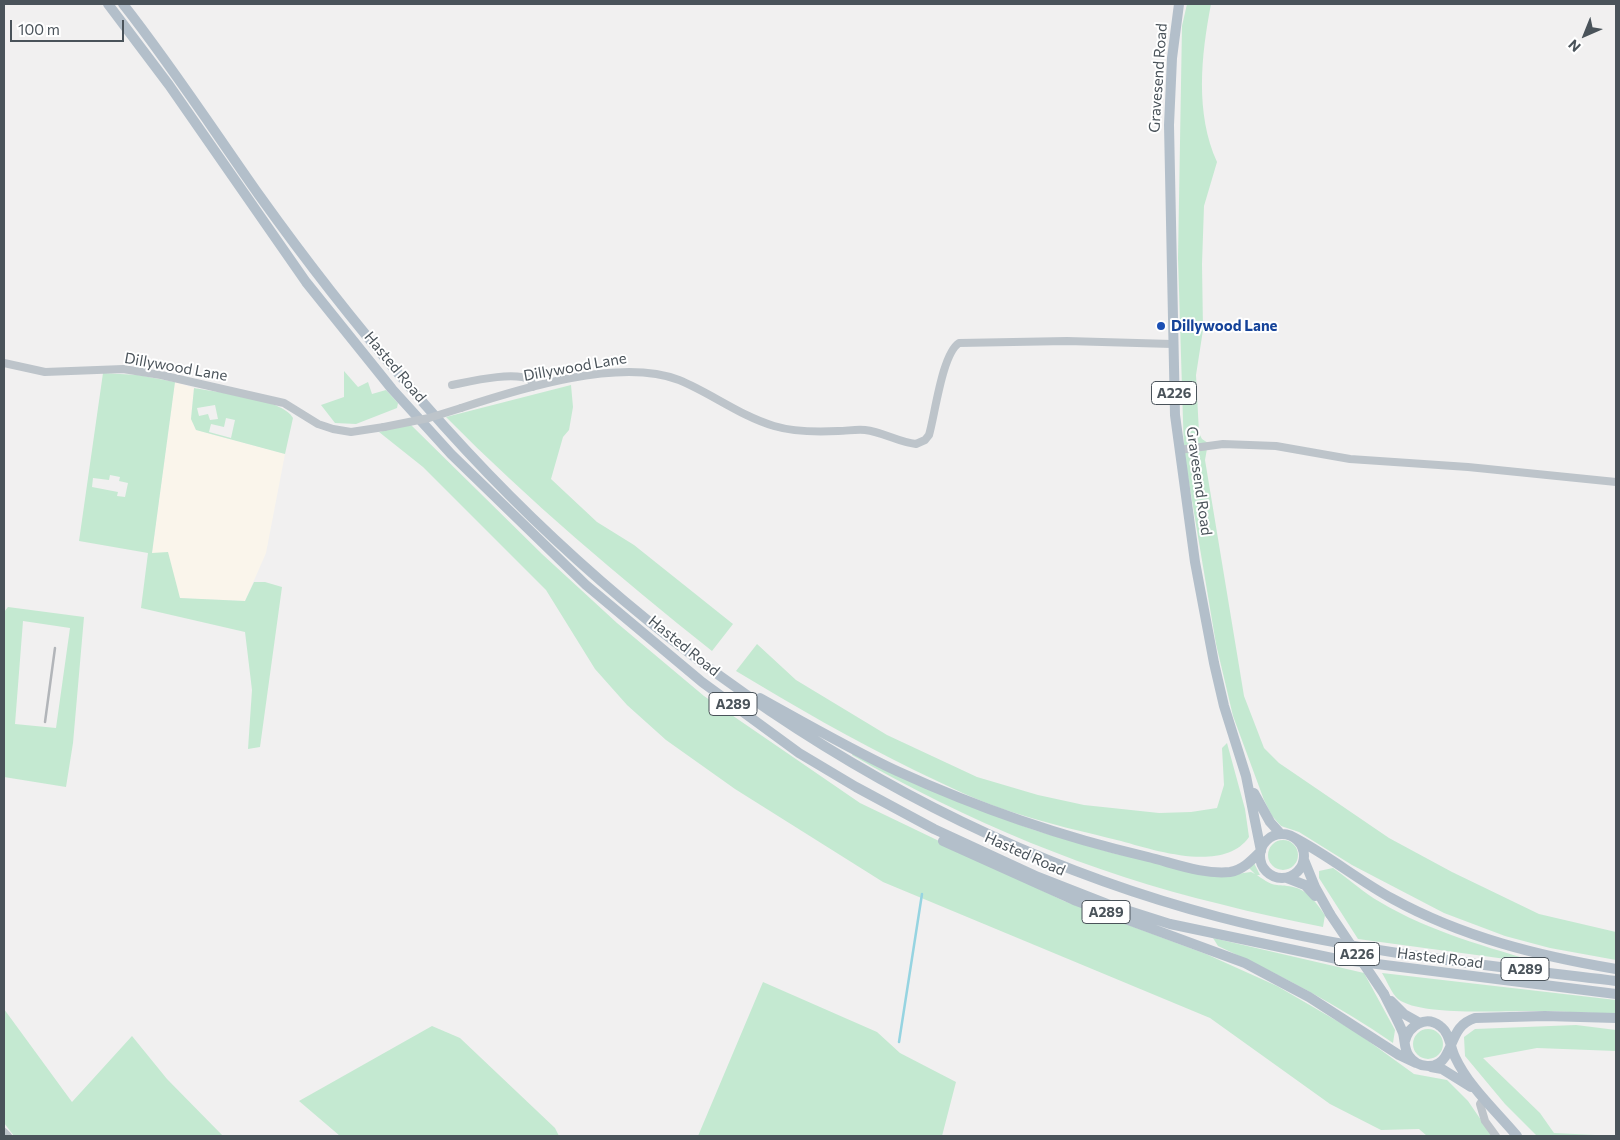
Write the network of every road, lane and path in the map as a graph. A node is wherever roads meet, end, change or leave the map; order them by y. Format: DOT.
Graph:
graph roads {
  1 [pos="108,4"];
  2 [pos="123,4"];
  3 [pos="1179,4"];
  4 [pos="1172,344"];
  5 [pos="4,364"];
  6 [pos="452,385"];
  7 [pos="533,387"];
  8 [pos="1179,450"];
  9 [pos="1616,482"];
  10 [pos="718,674"];
  11 [pos="799,753"];
  12 [pos="1246,776"];
  13 [pos="1279,832"];
  14 [pos="1293,837"];
  15 [pos="1261,851"];
  16 [pos="1304,860"];
  17 [pos="1287,878"];
  18 [pos="1330,914"];
  19 [pos="1616,969"];
  20 [pos="1616,981"];
  21 [pos="1384,994"];
  22 [pos="1616,994"];
  23 [pos="1616,1018"];
  24 [pos="1420,1023"];
  25 [pos="1405,1042"];
  26 [pos="1450,1045"];
  27 [pos="1416,1063"];
  28 [pos="1428,1066"];
  29 [pos="1481,1094"];
  30 [pos="4,1132"];
  31 [pos="8,1136"];
  32 [pos="1496,1136"];
  33 [pos="1518,1136"];
  1 -- 11 [label="main road, Hasted Road / A289"];
  2 -- 10 [label="main road, Hasted Road / A289"];
  3 -- 4 [label="main road, Gravesend Road / A226"];
  4 -- 7 [label="street, Dillywood Lane"];
  4 -- 8 [label="main road, Gravesend Road / A226"];
  5 -- 7 [label="street, Dillywood Lane, bridge"];
  6 -- 7 [label="street"];
  8 -- 9 [label="street"];
  8 -- 12 [label="main road, Gravesend Road / A226"];
  10 -- 15 [label="main road, A289"];
  10 -- 20 [label="main road, Hasted Road / A289"];
  11 -- 22 [label="main road, Hasted Road / A289"];
  11 -- 27 [label="main road, A289"];
  12 -- 13 [label="main road, Gravesend Road / A226"];
  12 -- 15 [label="main road, Gravesend Road / A226"];
  13 -- 14 [label="main road"];
  13 -- 15 [label="main road"];
  14 -- 16 [label="main road"];
  14 -- 19 [label="main road, A289"];
  15 -- 17 [label="main road"];
  16 -- 17 [label="main road"];
  16 -- 18 [label="main road, A226"];
  17 -- 18 [label="main road, A226"];
  18 -- 21 [label="main road, A226, bridge"];
  21 -- 24 [label="main road, A226"];
  21 -- 25 [label="main road, A226"];
  23 -- 26 [label="main road"];
  24 -- 25 [label="main road"];
  24 -- 26 [label="main road"];
  25 -- 27 [label="main road"];
  26 -- 28 [label="main road"];
  26 -- 29 [label="main road"];
  27 -- 28 [label="main road"];
  28 -- 29 [label="main road"];
  29 -- 32 [label="street"];
  29 -- 33 [label="main road"];
  30 -- 31 [label="street"];
}
